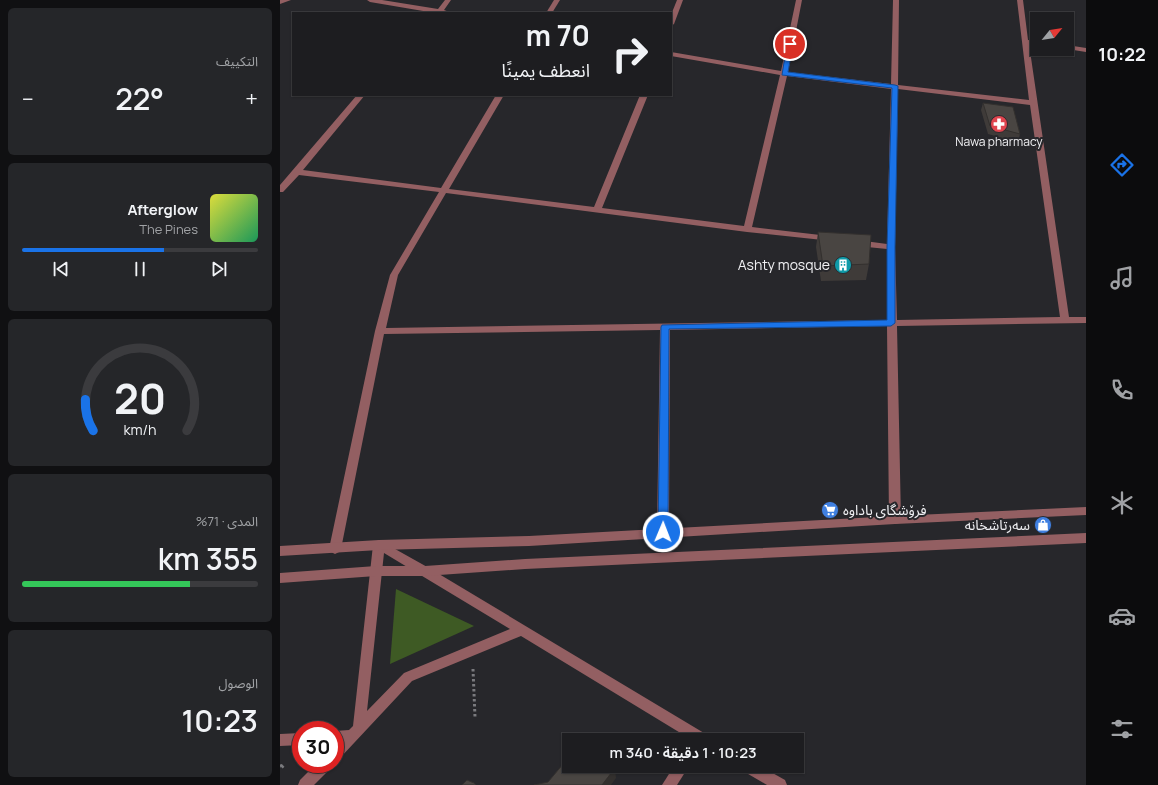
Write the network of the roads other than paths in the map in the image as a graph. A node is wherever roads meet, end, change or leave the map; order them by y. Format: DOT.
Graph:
graph roads {
  1 [pos="288,0"];
  2 [pos="370,0"];
  3 [pos="448,0"];
  4 [pos="557,0"];
  5 [pos="680,0"];
  6 [pos="799,0"];
  7 [pos="896,0"];
  8 [pos="1020,0"];
  9 [pos="280,2"];
  10 [pos="439,12"];
  11 [pos="550,12"];
  12 [pos="672,21"];
  13 [pos="1025,41"];
  14 [pos="1030,42"];
  15 [pos="1074,48"];
  16 [pos="1086,50"];
  17 [pos="672,54"];
  18 [pos="784,74"];
  19 [pos="895,86"];
  20 [pos="360,96"];
  21 [pos="499,96"];
  22 [pos="644,96"];
  23 [pos="1032,103"];
  24 [pos="297,172"];
  25 [pos="280,190"];
  26 [pos="444,190"];
  27 [pos="597,210"];
  28 [pos="746,229"];
  29 [pos="891,247"];
  30 [pos="1086,320"];
  31 [pos="1065,321"];
  32 [pos="891,323"];
  33 [pos="665,327"];
  34 [pos="380,331"];
  35 [pos="1086,511"];
  36 [pos="895,520"];
  37 [pos="663,532"];
  38 [pos="1086,538"];
  39 [pos="379,545"];
  40 [pos="335,549"];
  41 [pos="280,551"];
  42 [pos="425,571"];
  43 [pos="376,572"];
  44 [pos="280,578"];
  45 [pos="521,630"];
  46 [pos="355,732"];
  47 [pos="692,733"];
  48 [pos="344,735"];
  49 [pos="292,739"];
  50 [pos="280,740"];
  51 [pos="344,744"];
  52 [pos="316,773"];
  53 [pos="677,773"];
  54 [pos="760,773"];
  55 [pos="305,785"];
  56 [pos="669,785"];
  57 [pos="780,785"];
  1 -- 9 [label="street"];
  2 -- 10 [label="street"];
  3 -- 10 [label="street"];
  4 -- 11 [label="street"];
  5 -- 12 [label="street"];
  6 -- 18 [label="street"];
  7 -- 19 [label="street"];
  8 -- 13 [label="street"];
  13 -- 14 [label="street"];
  13 -- 23 [label="street"];
  15 -- 16 [label="street"];
  17 -- 18 [label="street"];
  18 -- 19 [label="street"];
  18 -- 28 [label="street"];
  19 -- 23 [label="street"];
  19 -- 29 [label="street"];
  20 -- 24 [label="street"];
  21 -- 26 [label="street"];
  22 -- 27 [label="street"];
  23 -- 31 [label="street"];
  24 -- 25 [label="street"];
  24 -- 26 [label="street"];
  26 -- 27 [label="street"];
  26 -- 34 [label="street"];
  27 -- 28 [label="street"];
  28 -- 29 [label="street"];
  29 -- 32 [label="street"];
  30 -- 31 [label="street"];
  31 -- 32 [label="street"];
  32 -- 33 [label="street"];
  32 -- 36 [label="street"];
  33 -- 34 [label="street"];
  33 -- 37 [label="street"];
  34 -- 40 [label="street"];
  35 -- 36 [label="street"];
  36 -- 37 [label="street"];
  37 -- 39 [label="street"];
  38 -- 42 [label="street"];
  39 -- 40 [label="street"];
  39 -- 42 [label="street"];
  39 -- 43 [label="street"];
  40 -- 41 [label="street"];
  42 -- 43 [label="street"];
  42 -- 45 [label="street"];
  43 -- 44 [label="street"];
  43 -- 46 [label="street"];
  45 -- 46 [label="street"];
  45 -- 47 [label="street"];
  46 -- 48 [label="street"];
  46 -- 51 [label="street"];
  49 -- 50 [label="street"];
  52 -- 55 [label="street"];
  53 -- 56 [label="street"];
  54 -- 57 [label="street"];
}
